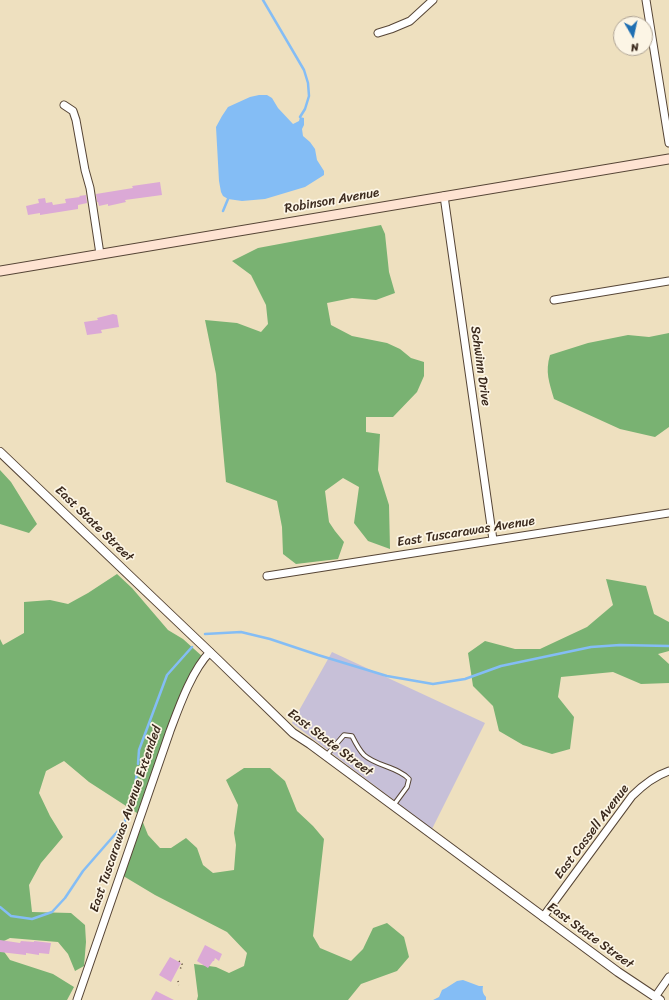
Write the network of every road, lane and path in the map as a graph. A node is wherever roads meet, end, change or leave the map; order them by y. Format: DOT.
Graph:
graph roads {
  1 [pos="433,0"];
  2 [pos="646,0"];
  3 [pos="378,33"];
  4 [pos="64,105"];
  5 [pos="669,143"];
  6 [pos="669,159"];
  7 [pos="444,196"];
  8 [pos="100,254"];
  9 [pos="0,271"];
  10 [pos="669,281"];
  11 [pos="554,300"];
  12 [pos="0,452"];
  13 [pos="669,512"];
  14 [pos="493,540"];
  15 [pos="267,576"];
  16 [pos="210,652"];
  17 [pos="326,756"];
  18 [pos="669,771"];
  19 [pos="393,806"];
  20 [pos="543,917"];
  21 [pos="179,961"];
  22 [pos="180,970"];
  23 [pos="669,977"];
  24 [pos="178,981"];
  25 [pos="179,985"];
  26 [pos="657,998"];
  27 [pos="77,1000"];
  1 -- 3 [label="street"];
  2 -- 5 [label="street"];
  4 -- 8 [label="street"];
  6 -- 7 [label="main road, Robinson Avenue"];
  7 -- 8 [label="main road, Robinson Avenue"];
  7 -- 14 [label="street, Schwinn Drive"];
  8 -- 9 [label="main road, Robinson Avenue"];
  10 -- 11 [label="street"];
  12 -- 16 [label="street, East State Street"];
  13 -- 14 [label="street, East Tuscarawas Avenue"];
  14 -- 15 [label="street, East Tuscarawas Avenue"];
  16 -- 17 [label="street, East State Street"];
  16 -- 27 [label="street, East Tuscarawas Avenue Extended"];
  17 -- 19 [label="street, East State Street"];
  17 -- 19 [label="lane"];
  18 -- 20 [label="street, East Cassell Avenue"];
  19 -- 20 [label="street, East State Street"];
  20 -- 26 [label="street, East State Street"];
  21 -- 22 [label="path"];
  23 -- 26 [label="street"];
  24 -- 25 [label="path"];
}
